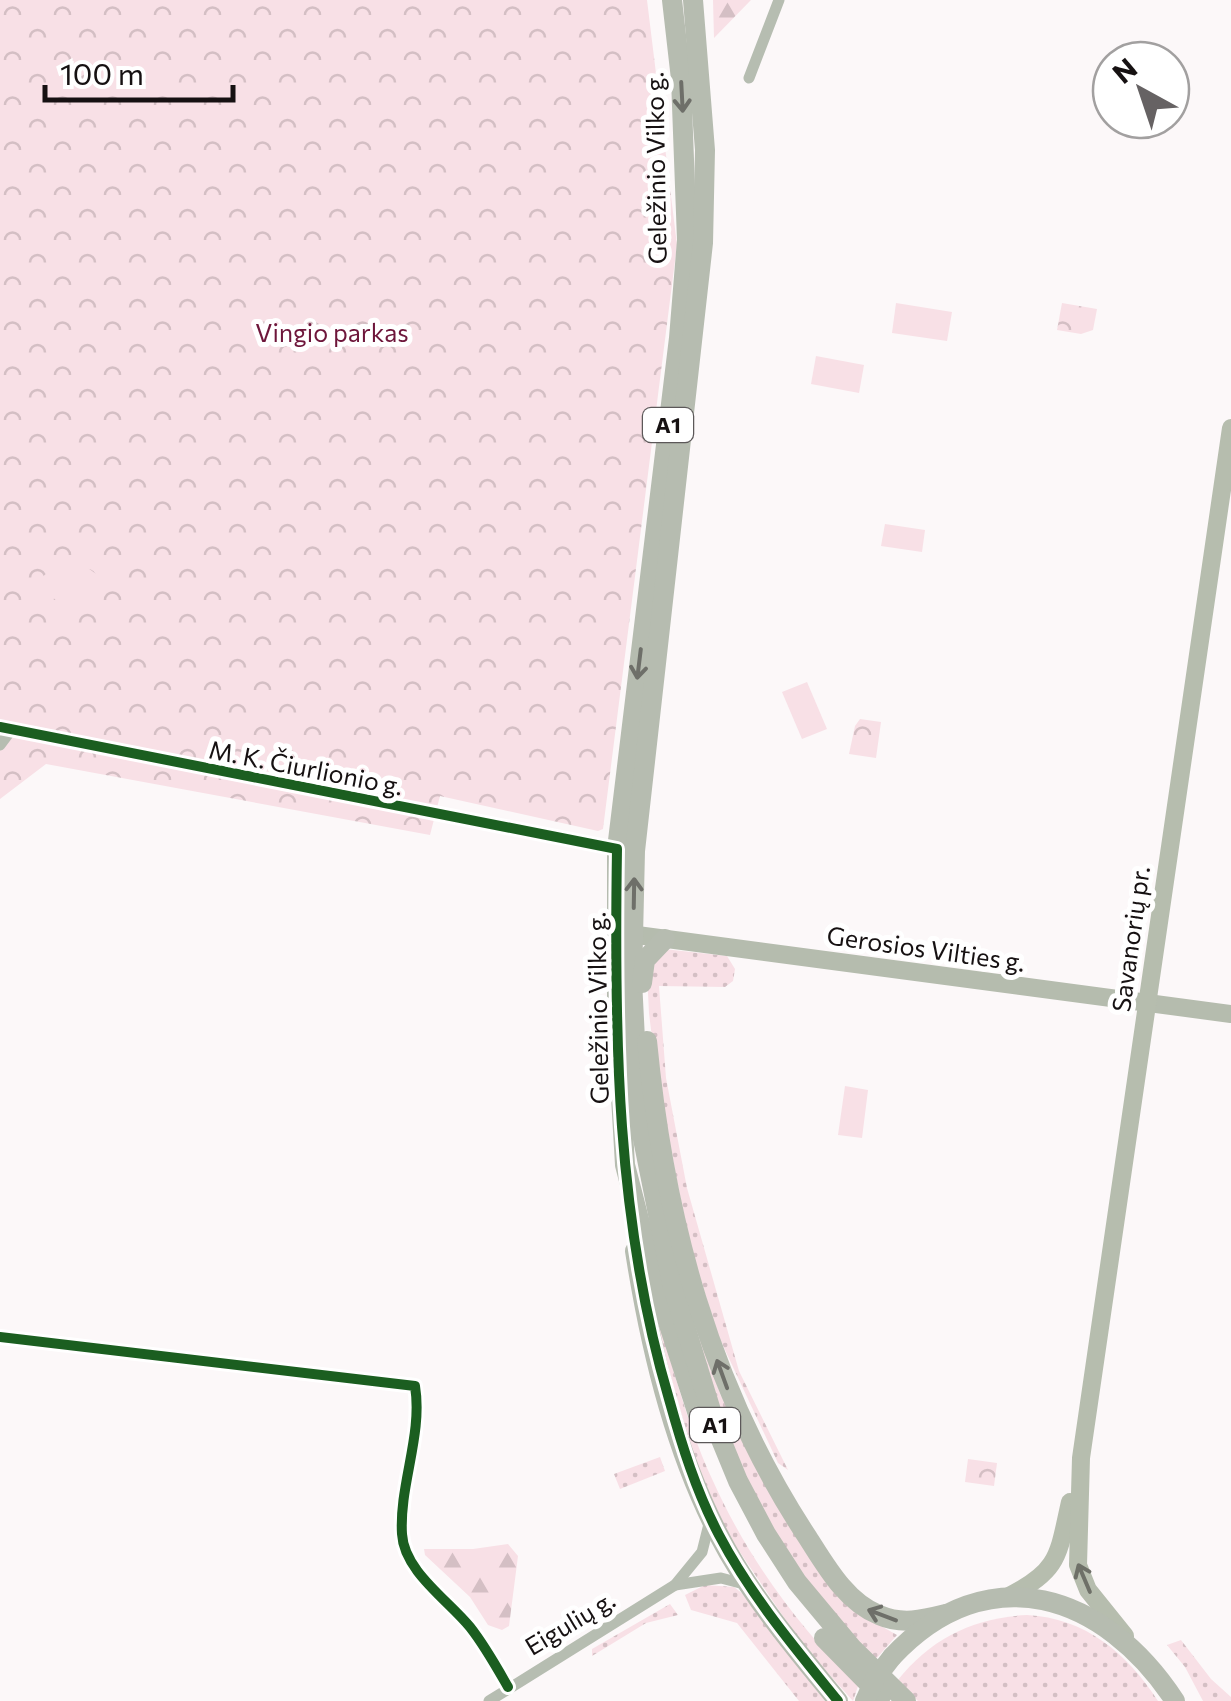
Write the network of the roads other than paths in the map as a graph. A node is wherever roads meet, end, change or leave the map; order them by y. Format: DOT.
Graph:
graph roads {
  1 [pos="672,0"];
  2 [pos="693,0"];
  3 [pos="706,0"];
  4 [pos="778,0"];
  5 [pos="749,78"];
  6 [pos="705,150"];
  7 [pos="1231,428"];
  8 [pos="6,728"];
  9 [pos="0,744"];
  10 [pos="611,849"];
  11 [pos="625,933"];
  12 [pos="665,939"];
  13 [pos="642,992"];
  14 [pos="1146,1005"];
  15 [pos="1231,1014"];
  16 [pos="634,1056"];
  17 [pos="626,1165"];
  18 [pos="648,1170"];
  19 [pos="682,1256"];
  20 [pos="0,1337"];
  21 [pos="1081,1458"];
  22 [pos="706,1508"];
  23 [pos="675,1585"];
  24 [pos="751,1589"];
  25 [pos="1007,1597"];
  26 [pos="946,1614"];
  27 [pos="847,1654"];
  28 [pos="1141,1656"];
  29 [pos="508,1687"];
  30 [pos="494,1700"];
  31 [pos="1175,1700"];
  32 [pos="838,1701"];
  33 [pos="864,1701"];
  34 [pos="886,1701"];
  35 [pos="906,1701"];
  1 -- 10 [label="highway, Geležinio Vilko g. / A1, one-way"];
  2 -- 6 [label="highway, Geležinio Vilko g. / A1"];
  3 -- 6 [label="highway"];
  4 -- 5 [label="street"];
  11 -- 6 [label="highway, Geležinio Vilko g. / A1, one-way"];
  7 -- 14 [label="main road, Savanorių pr."];
  8 -- 9 [label="street"];
  8 -- 10 [label="street, M. K. Čiurlionio g."];
  10 -- 11 [label="highway, Geležinio Vilko g. / A1"];
  11 -- 12 [label="main road, Gerosios Vilties g."];
  11 -- 16 [label="highway, Geležinio Vilko g. / A1"];
  11 -- 17 [label="highway, Geležinio Vilko g. / A1"];
  12 -- 13 [label="highway"];
  12 -- 14 [label="main road, Gerosios Vilties g."];
  13 -- 16 [label="highway"];
  13 -- 19 [label="highway"];
  14 -- 15 [label="main road, Gerosios Vilties g."];
  14 -- 21 [label="main road, Savanorių pr."];
  16 -- 18 [label="highway, Geležinio Vilko g. / A1"];
  17 -- 22 [label="highway"];
  17 -- 27 [label="highway, Geležinio Vilko g. / A1"];
  18 -- 19 [label="highway"];
  18 -- 27 [label="highway, Geležinio Vilko g. / A1"];
  26 -- 19 [label="highway, one-way"];
  20 -- 29 [label="street"];
  21 -- 25 [label="main road, Savanorių pr."];
  28 -- 21 [label="main road, Savanorių pr., one-way"];
  22 -- 23 [label="street, Eigulių g."];
  22 -- 24 [label="highway"];
  23 -- 24 [label="street, Eigulių g."];
  23 -- 29 [label="street, Eigulių g."];
  24 -- 32 [label="highway"];
  25 -- 26 [label="highway"];
  25 -- 28 [label="highway"];
  26 -- 33 [label="highway, bridge"];
  27 -- 34 [label="highway, A1"];
  27 -- 35 [label="highway, A1"];
  28 -- 31 [label="highway"];
  29 -- 30 [label="street, Eigulių g."];
}
